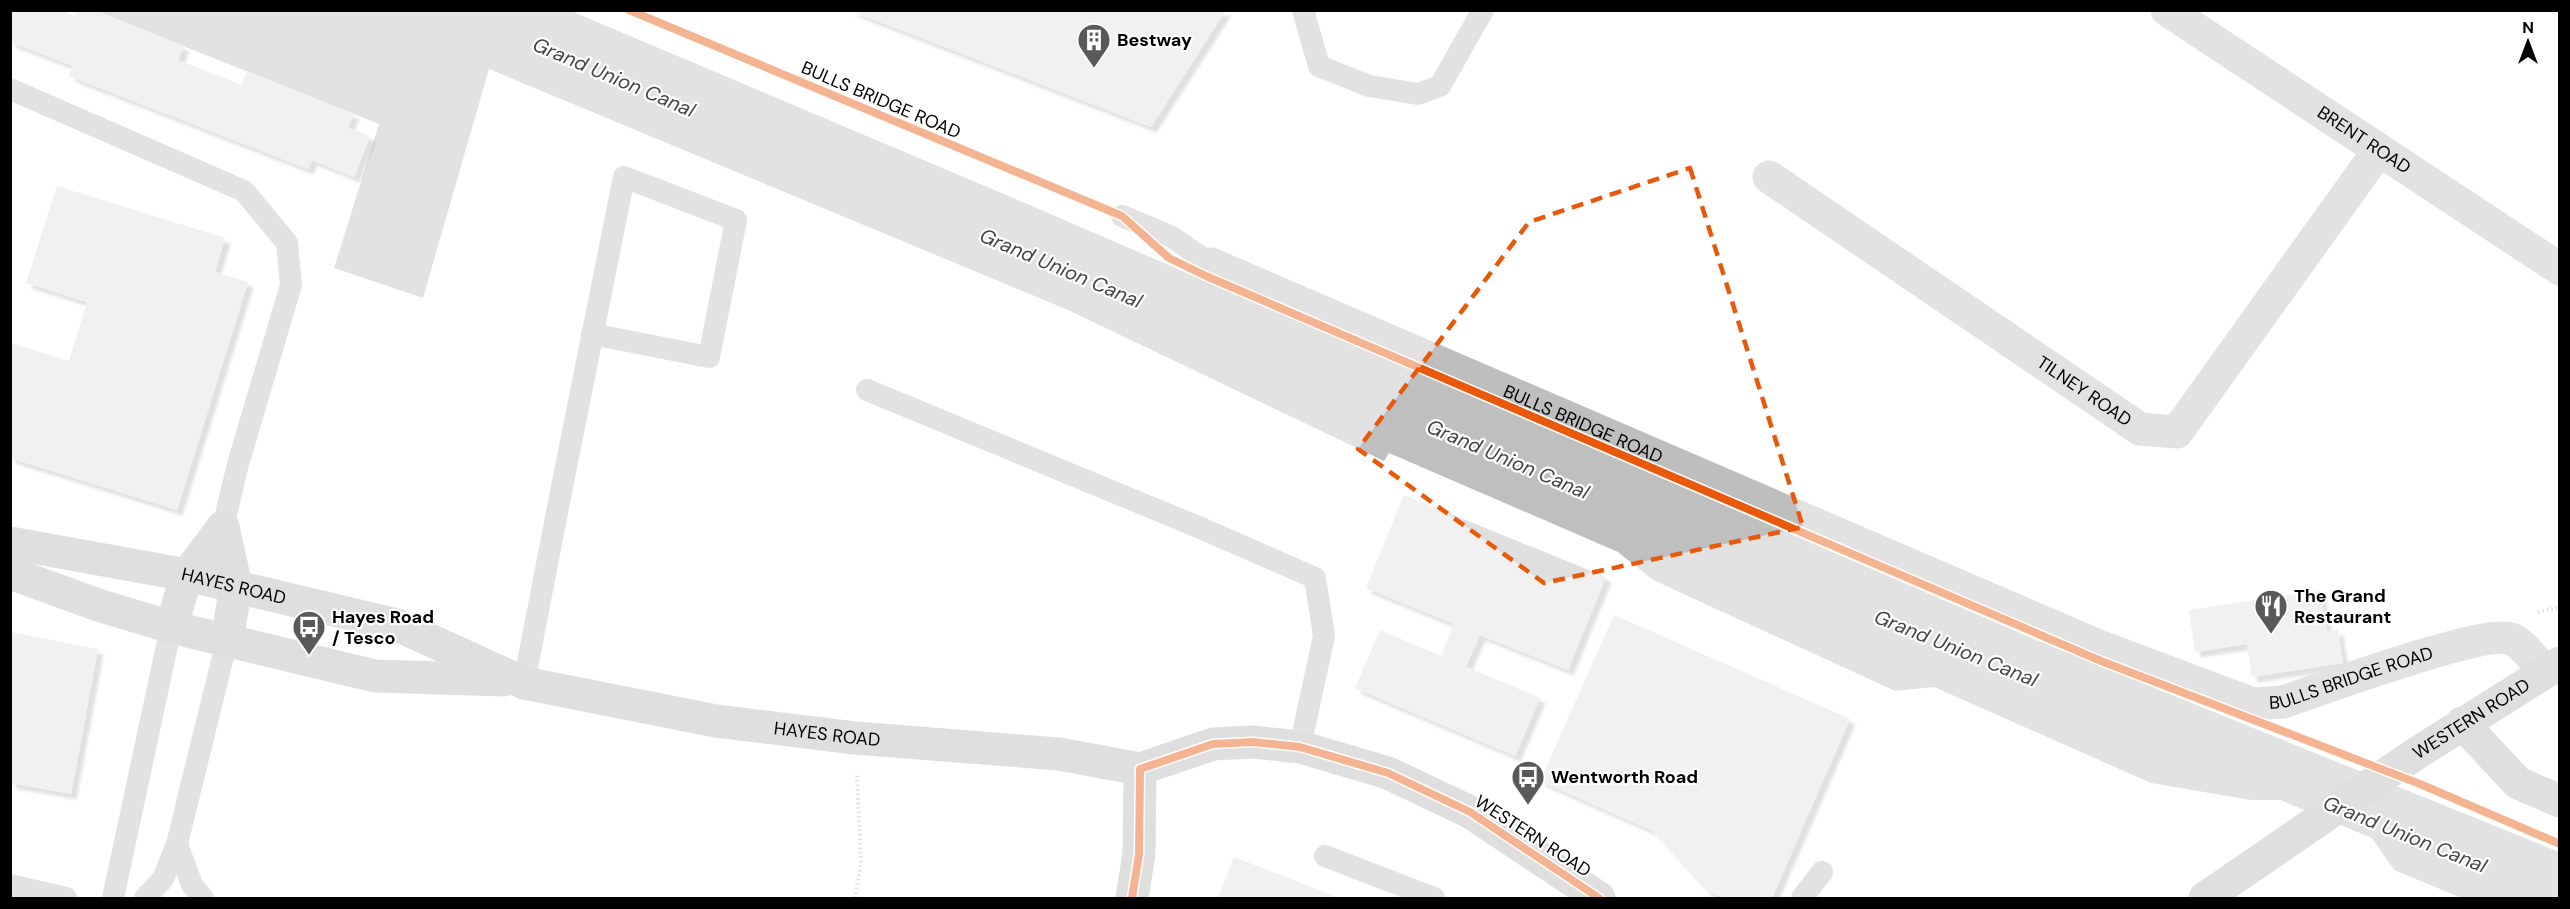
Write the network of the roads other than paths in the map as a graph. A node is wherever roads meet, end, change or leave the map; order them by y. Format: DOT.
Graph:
graph roads {
  1 [pos="1304,10"];
  2 [pos="1483,10"];
  3 [pos="2167,10"];
  4 [pos="10,89"];
  5 [pos="2379,150"];
  6 [pos="1769,177"];
  7 [pos="1122,216"];
  8 [pos="1210,264"];
  9 [pos="2559,269"];
  10 [pos="592,334"];
  11 [pos="867,390"];
  12 [pos="224,527"];
  13 [pos="10,543"];
  14 [pos="10,573"];
  15 [pos="187,574"];
  16 [pos="236,586"];
  17 [pos="171,627"];
  18 [pos="227,640"];
  19 [pos="2552,667"];
  20 [pos="521,682"];
  21 [pos="2462,723"];
  22 [pos="1300,747"];
  23 [pos="1140,770"];
  24 [pos="2559,801"];
  25 [pos="177,844"];
  26 [pos="1325,856"];
  27 [pos="1822,872"];
  28 [pos="10,885"];
  29 [pos="66,898"];
  30 [pos="113,898"];
  31 [pos="146,898"];
  32 [pos="203,898"];
  33 [pos="1132,898"];
  34 [pos="1434,898"];
  35 [pos="1599,898"];
  36 [pos="1802,898"];
  37 [pos="2205,898"];
  1 -- 2 [label="lane"];
  3 -- 5 [label="street, BRENT ROAD"];
  4 -- 12 [label="lane"];
  5 -- 6 [label="street, TILNEY ROAD"];
  5 -- 9 [label="street, BRENT ROAD"];
  7 -- 8 [label="lane, BULLS BRIDGE ROAD"];
  8 -- 19 [label="street, BULLS BRIDGE ROAD"];
  10 -- 10 [label="lane"];
  10 -- 20 [label="lane"];
  11 -- 22 [label="lane"];
  12 -- 15 [label="street"];
  12 -- 16 [label="street"];
  13 -- 15 [label="street, HAYES ROAD"];
  14 -- 17 [label="street, HAYES ROAD"];
  15 -- 16 [label="street, HAYES ROAD"];
  15 -- 17 [label="street"];
  16 -- 18 [label="street"];
  16 -- 20 [label="street, HAYES ROAD"];
  17 -- 18 [label="street, HAYES ROAD"];
  17 -- 30 [label="lane"];
  18 -- 20 [label="street, HAYES ROAD"];
  18 -- 25 [label="lane"];
  19 -- 21 [label="street, WESTERN ROAD"];
  20 -- 23 [label="street, HAYES ROAD"];
  21 -- 24 [label="street"];
  21 -- 37 [label="street, WESTERN ROAD"];
  22 -- 23 [label="street, WESTERN ROAD"];
  22 -- 35 [label="street, WESTERN ROAD"];
  23 -- 33 [label="street"];
  25 -- 31 [label="lane"];
  25 -- 32 [label="lane"];
  26 -- 34 [label="lane"];
  27 -- 36 [label="lane"];
  28 -- 29 [label="lane"];
}
